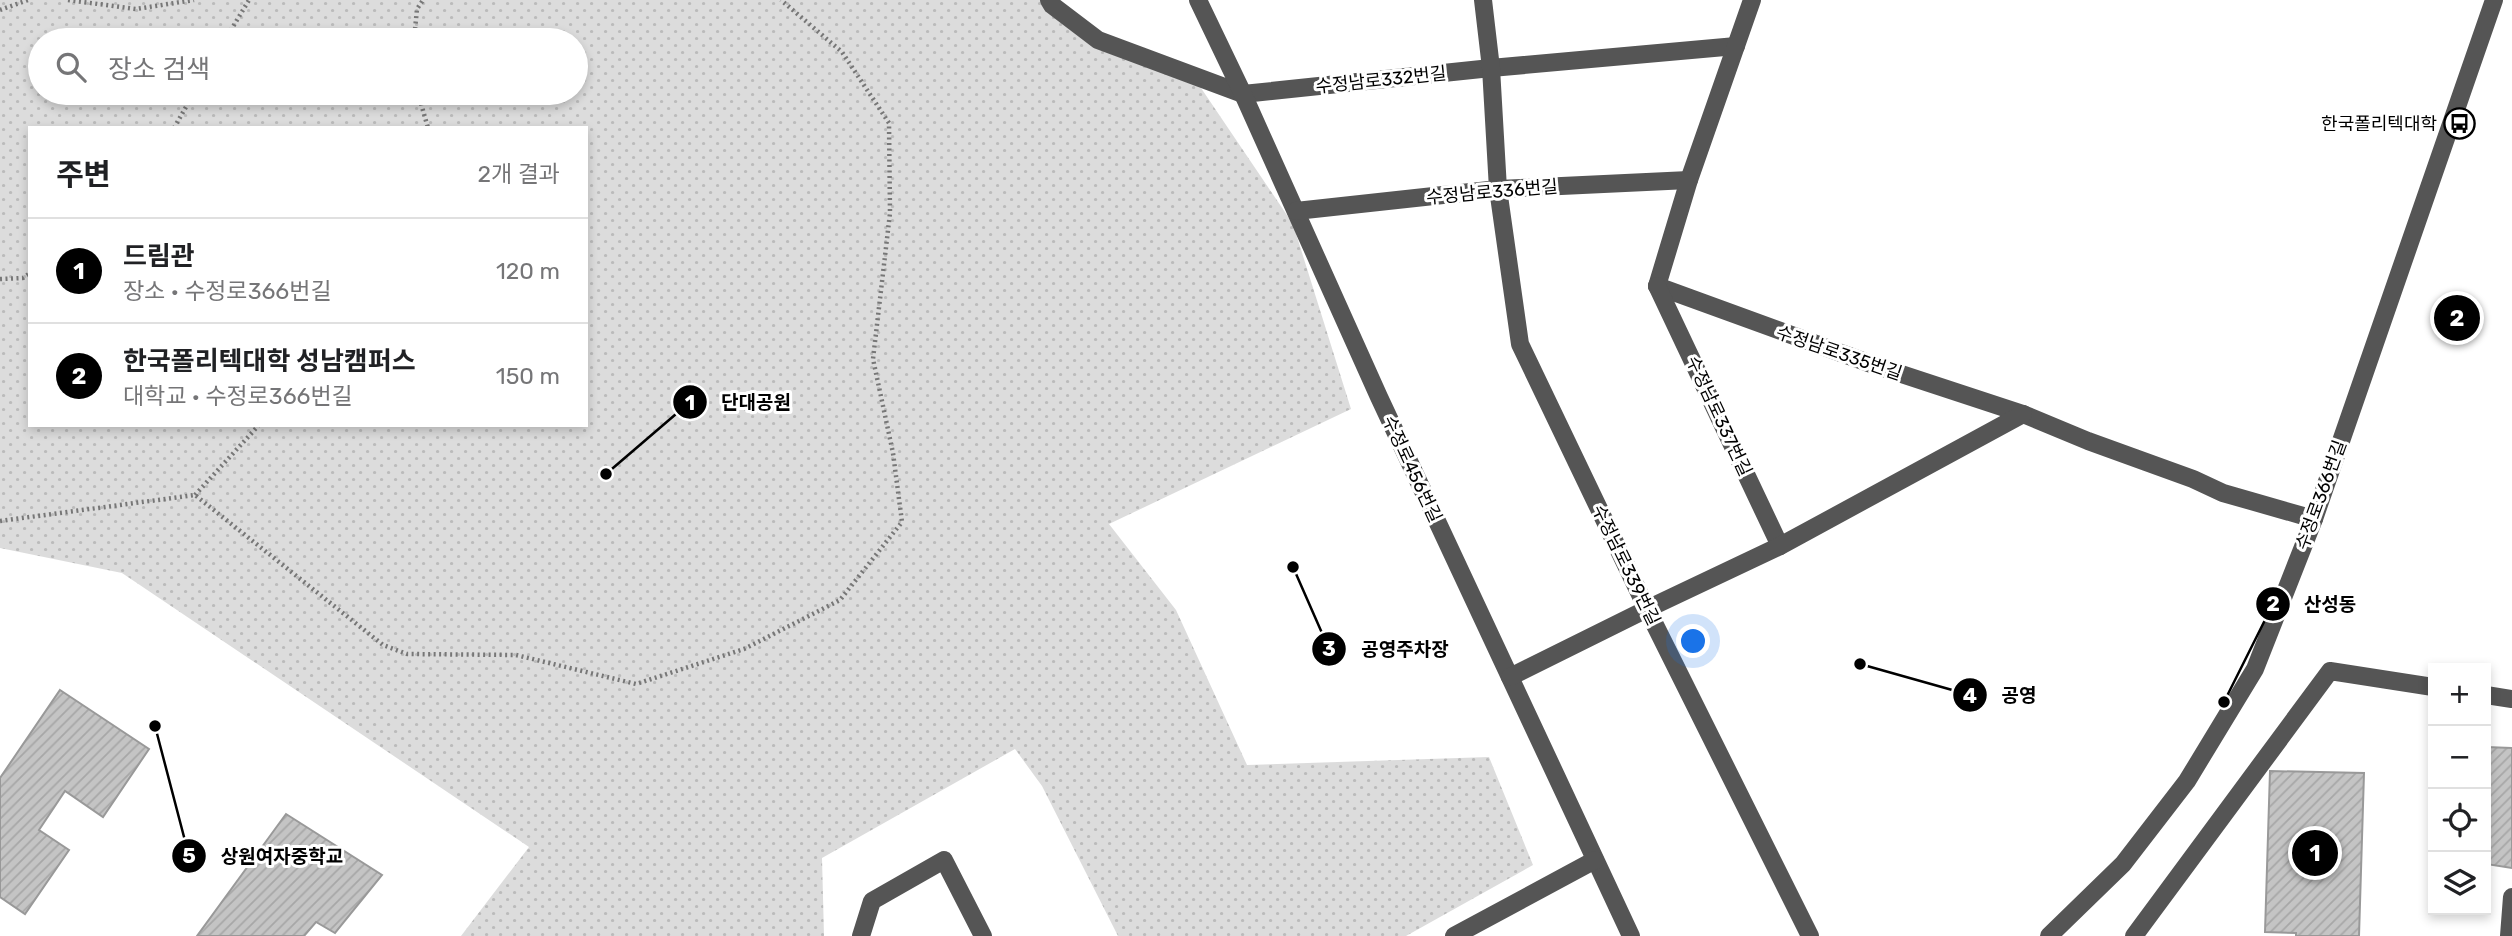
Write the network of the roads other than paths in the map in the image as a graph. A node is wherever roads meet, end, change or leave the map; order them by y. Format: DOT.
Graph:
graph roads {
  1 [pos="1049,0"];
  2 [pos="1198,0"];
  3 [pos="1483,0"];
  4 [pos="1752,0"];
  5 [pos="2494,0"];
  6 [pos="1736,46"];
  7 [pos="1491,68"];
  8 [pos="1242,94"];
  9 [pos="1689,180"];
  10 [pos="1498,189"];
  11 [pos="1296,211"];
  12 [pos="1657,286"];
  13 [pos="2023,414"];
  14 [pos="2314,519"];
  15 [pos="1780,547"];
  16 [pos="1647,609"];
  17 [pos="1510,677"];
  18 [pos="2428,686"];
  19 [pos="2491,696"];
  20 [pos="2512,699"];
  21 [pos="1595,860"];
  22 [pos="2512,897"];
  23 [pos="862,936"];
  24 [pos="983,936"];
  25 [pos="1454,936"];
  26 [pos="1631,936"];
  27 [pos="1810,936"];
  28 [pos="2049,936"];
  29 [pos="2134,936"];
  30 [pos="2509,936"];
  1 -- 8 [label="street, 수정남로332번길"];
  2 -- 8 [label="street, 수정로456번길"];
  3 -- 7 [label="street, 수정남로339번길"];
  4 -- 6 [label="street"];
  5 -- 14 [label="street, 수정로366번길"];
  6 -- 7 [label="street, 수정남로332번길"];
  6 -- 9 [label="street"];
  7 -- 8 [label="street, 수정남로332번길"];
  7 -- 10 [label="street, 수정남로339번길"];
  8 -- 11 [label="street, 수정로456번길"];
  9 -- 10 [label="street, 수정남로336번길"];
  9 -- 12 [label="street"];
  10 -- 11 [label="street, 수정남로336번길"];
  10 -- 16 [label="street, 수정남로339번길"];
  11 -- 17 [label="street, 수정로456번길"];
  12 -- 13 [label="street, 수정남로335번길"];
  12 -- 15 [label="street, 수정남로337번길"];
  13 -- 14 [label="street, 수정남로335번길"];
  13 -- 15 [label="street"];
  14 -- 28 [label="street, 수정로366번길"];
  15 -- 16 [label="street"];
  16 -- 17 [label="street"];
  16 -- 27 [label="street, 수정남로339번길"];
  17 -- 21 [label="street, 수정로456번길"];
  18 -- 29 [label="street"];
  19 -- 20 [label="street"];
  21 -- 25 [label="street"];
  21 -- 26 [label="street, 수정로456번길"];
  22 -- 30 [label="street"];
  23 -- 24 [label="street"];
}
